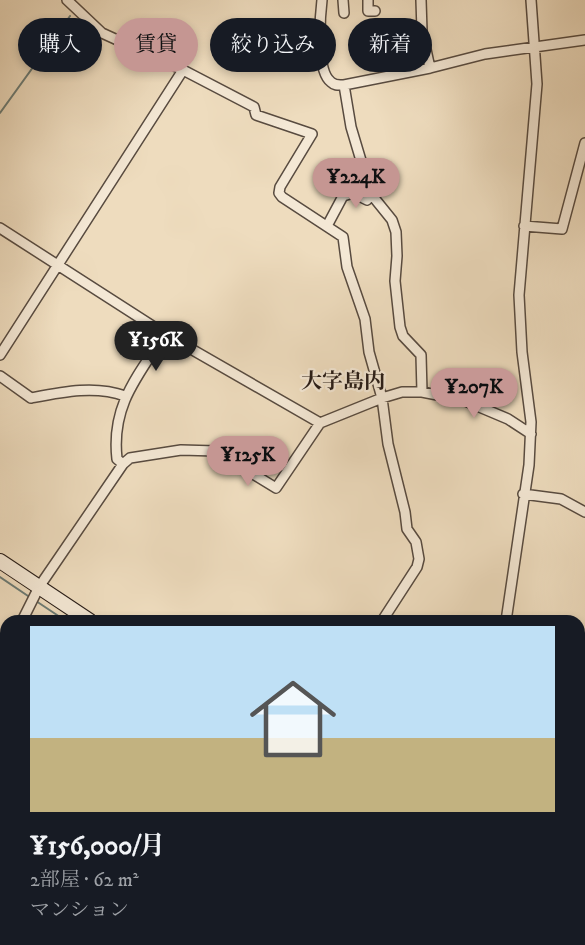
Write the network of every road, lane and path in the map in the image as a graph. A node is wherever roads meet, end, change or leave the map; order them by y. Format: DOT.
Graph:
graph roads {
  1 [pos="67,0"];
  2 [pos="322,0"];
  3 [pos="343,0"];
  4 [pos="368,0"];
  5 [pos="421,0"];
  6 [pos="531,0"];
  7 [pos="375,11"];
  8 [pos="344,13"];
  9 [pos="422,18"];
  10 [pos="114,38"];
  11 [pos="585,40"];
  12 [pos="535,48"];
  13 [pos="432,67"];
  14 [pos="182,72"];
  15 [pos="187,72"];
  16 [pos="410,72"];
  17 [pos="344,85"];
  18 [pos="585,143"];
  19 [pos="371,194"];
  20 [pos="327,226"];
  21 [pos="524,226"];
  22 [pos="0,228"];
  23 [pos="58,265"];
  24 [pos="165,334"];
  25 [pos="0,355"];
  26 [pos="0,376"];
  27 [pos="422,392"];
  28 [pos="125,396"];
  29 [pos="382,398"];
  30 [pos="320,423"];
  31 [pos="531,434"];
  32 [pos="123,464"];
  33 [pos="523,494"];
  34 [pos="585,512"];
  35 [pos="0,561"];
  36 [pos="39,587"];
  37 [pos="25,615"];
  38 [pos="81,615"];
  39 [pos="386,615"];
  40 [pos="507,615"];
  1 -- 10 [label="street"];
  2 -- 17 [label="street"];
  3 -- 8 [label="street"];
  4 -- 7 [label="street"];
  5 -- 9 [label="street"];
  6 -- 12 [label="street"];
  11 -- 12 [label="street"];
  12 -- 13 [label="street"];
  12 -- 21 [label="street"];
  14 -- 23 [label="street"];
  15 -- 20 [label="street"];
  16 -- 17 [label="street"];
  17 -- 19 [label="street"];
  18 -- 21 [label="street"];
  19 -- 20 [label="street"];
  19 -- 27 [label="street"];
  20 -- 29 [label="street"];
  21 -- 31 [label="street"];
  22 -- 23 [label="street"];
  23 -- 24 [label="street"];
  23 -- 25 [label="street"];
  24 -- 28 [label="street"];
  24 -- 30 [label="street"];
  26 -- 28 [label="street"];
  27 -- 29 [label="street"];
  27 -- 31 [label="street"];
  28 -- 32 [label="street"];
  29 -- 30 [label="street"];
  29 -- 39 [label="street"];
  30 -- 32 [label="street"];
  31 -- 33 [label="street"];
  32 -- 36 [label="street"];
  33 -- 34 [label="street"];
  33 -- 40 [label="street"];
  35 -- 36 [label="street"];
  36 -- 37 [label="street"];
  36 -- 38 [label="street"];
}
